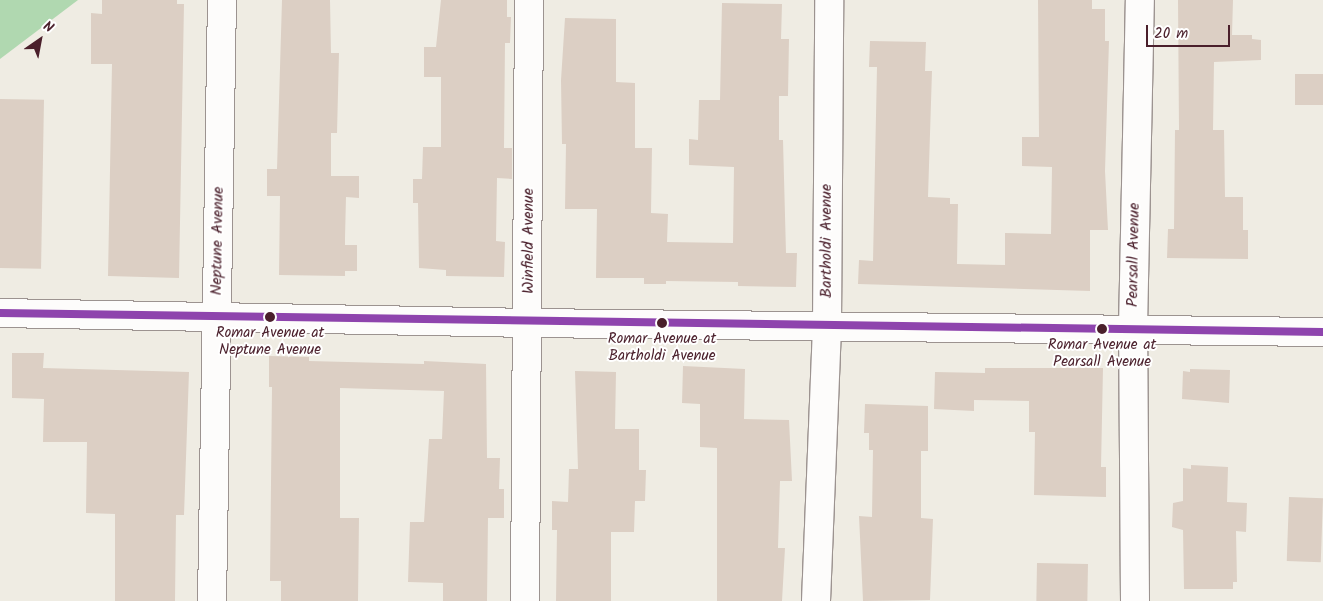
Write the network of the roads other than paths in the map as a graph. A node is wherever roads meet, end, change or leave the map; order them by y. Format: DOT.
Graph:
graph roads {
  1 [pos="222,0"];
  2 [pos="529,0"];
  3 [pos="829,0"];
  4 [pos="1140,0"];
  5 [pos="0,313"];
  6 [pos="216,316"];
  7 [pos="529,323"];
  8 [pos="827,325"];
  9 [pos="1133,328"];
  10 [pos="1323,332"];
  11 [pos="212,601"];
  12 [pos="525,601"];
  13 [pos="816,601"];
  14 [pos="1135,601"];
  1 -- 6 [label="street, Neptune Avenue"];
  2 -- 7 [label="street, Winfield Avenue"];
  3 -- 8 [label="street, Bartholdi Avenue"];
  4 -- 9 [label="street, Pearsall Avenue"];
  5 -- 6 [label="street"];
  6 -- 7 [label="street"];
  6 -- 11 [label="street, Neptune Avenue"];
  7 -- 8 [label="street"];
  7 -- 12 [label="street, Winfield Avenue"];
  8 -- 9 [label="street"];
  8 -- 13 [label="street, Bartholdi Avenue"];
  9 -- 10 [label="street"];
  9 -- 14 [label="street, Pearsall Avenue"];
}
